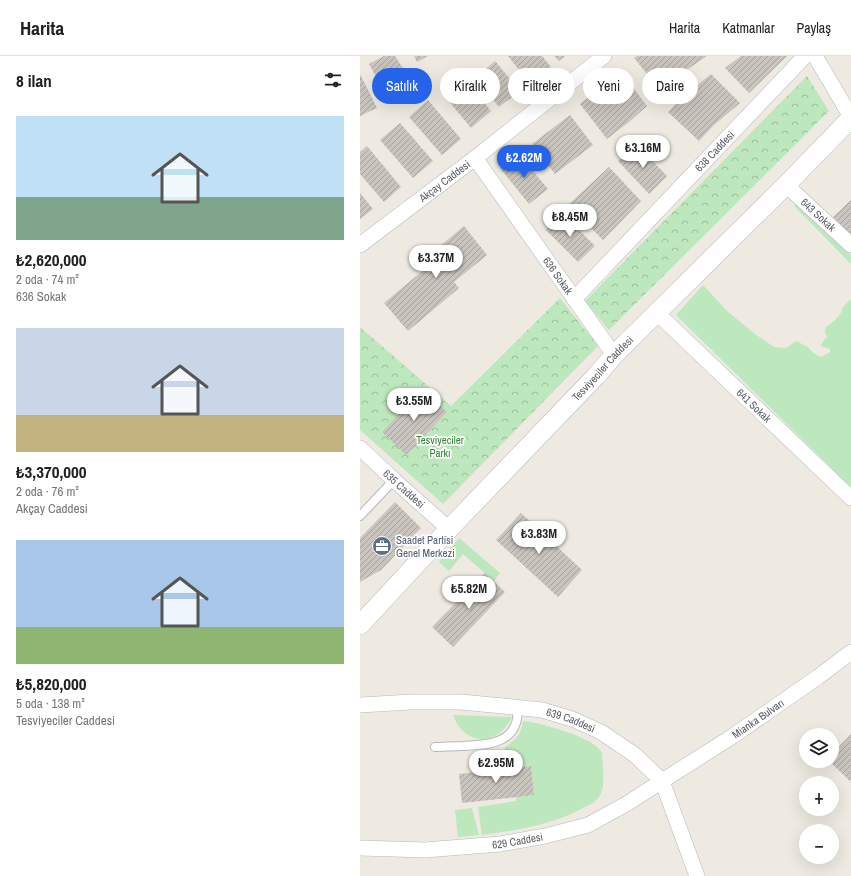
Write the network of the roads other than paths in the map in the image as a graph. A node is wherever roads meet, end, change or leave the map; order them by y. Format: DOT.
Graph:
graph roads {
  1 [pos="604,56"];
  2 [pos="805,56"];
  3 [pos="815,56"];
  4 [pos="851,118"];
  5 [pos="475,158"];
  6 [pos="786,185"];
  7 [pos="360,245"];
  8 [pos="851,245"];
  9 [pos="574,299"];
  10 [pos="657,313"];
  11 [pos="614,355"];
  12 [pos="360,448"];
  13 [pos="394,480"];
  14 [pos="851,498"];
  15 [pos="360,516"];
  16 [pos="449,529"];
  17 [pos="360,625"];
  18 [pos="851,652"];
  19 [pos="360,705"];
  20 [pos="518,707"];
  21 [pos="435,747"];
  22 [pos="662,781"];
  23 [pos="360,848"];
  24 [pos="697,876"];
  1 -- 5 [label="street, Akçay Caddesi"];
  2 -- 9 [label="street, 638 Caddesi"];
  3 -- 4 [label="street"];
  4 -- 6 [label="street, Tesviyeciler Caddesi"];
  5 -- 7 [label="street, Akçay Caddesi"];
  5 -- 9 [label="street, 636 Sokak"];
  6 -- 8 [label="street, 643 Sokak"];
  6 -- 10 [label="street, Tesviyeciler Caddesi"];
  9 -- 11 [label="street, 636 Sokak"];
  10 -- 11 [label="street, Tesviyeciler Caddesi"];
  10 -- 14 [label="street, 641 Sokak"];
  11 -- 16 [label="street, Tesviyeciler Caddesi"];
  12 -- 13 [label="street, 635 Caddesi"];
  13 -- 15 [label="lane"];
  13 -- 16 [label="street, 635 Caddesi"];
  16 -- 17 [label="street, Tesviyeciler Caddesi"];
  18 -- 22 [label="street, Mianka Bulvarı"];
  19 -- 20 [label="street, 639 Caddesi"];
  20 -- 21 [label="lane"];
  20 -- 22 [label="street, 639 Caddesi"];
  22 -- 23 [label="street, 629 Caddesi"];
  22 -- 24 [label="street, 639 Caddesi"];
}
